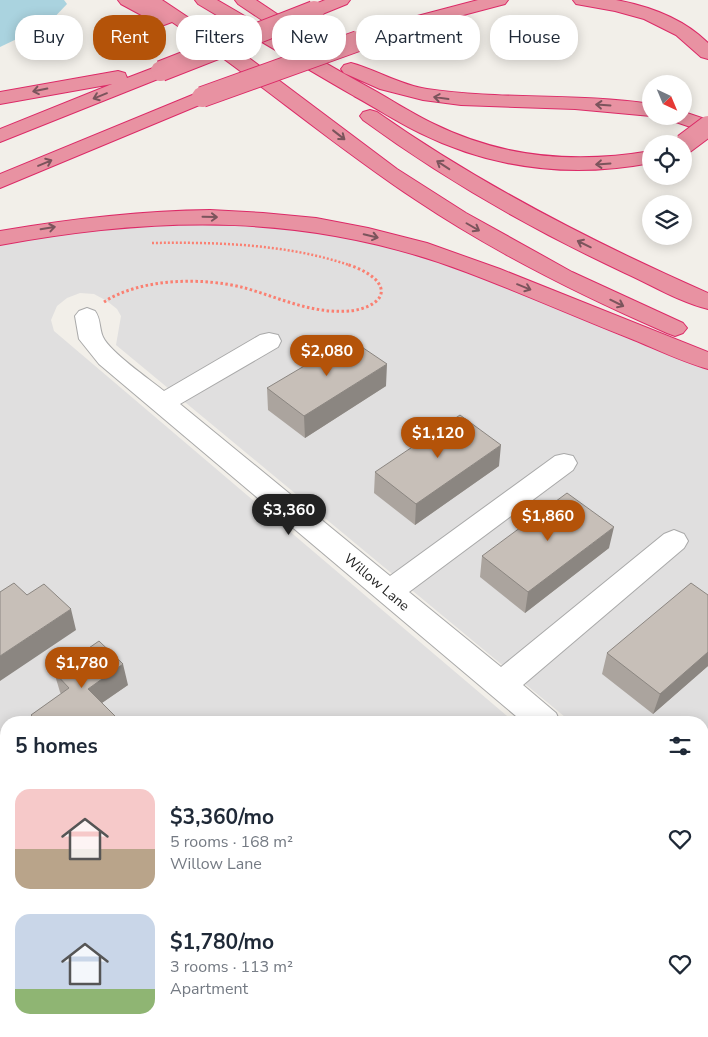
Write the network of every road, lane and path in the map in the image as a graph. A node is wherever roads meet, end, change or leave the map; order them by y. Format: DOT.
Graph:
graph roads {
  1 [pos="127,0"];
  2 [pos="150,0"];
  3 [pos="204,0"];
  4 [pos="244,0"];
  5 [pos="341,0"];
  6 [pos="431,0"];
  7 [pos="499,0"];
  8 [pos="582,0"];
  9 [pos="308,5"];
  10 [pos="353,37"];
  11 [pos="708,53"];
  12 [pos="161,71"];
  13 [pos="327,72"];
  14 [pos="0,98"];
  15 [pos="300,106"];
  16 [pos="642,109"];
  17 [pos="692,121"];
  18 [pos="708,127"];
  19 [pos="0,136"];
  20 [pos="692,138"];
  21 [pos="642,158"];
  22 [pos="0,182"];
  23 [pos="0,238"];
  24 [pos="149,243"];
  25 [pos="708,302"];
  26 [pos="87,316"];
  27 [pos="269,341"];
  28 [pos="708,343"];
  29 [pos="708,361"];
  30 [pos="162,402"];
  31 [pos="564,463"];
  32 [pos="674,541"];
  33 [pos="390,592"];
  34 [pos="500,686"];
  35 [pos="537,716"];
  1 -- 15 [label="highway"];
  2 -- 15 [label="highway"];
  3 -- 13 [label="highway"];
  16 -- 4 [label="highway, one-way"];
  5 -- 9 [label="highway"];
  6 -- 10 [label="highway"];
  7 -- 10 [label="highway"];
  8 -- 11 [label="highway"];
  9 -- 12 [label="highway, bridge"];
  22 -- 10 [label="highway, one-way, bridge"];
  12 -- 14 [label="highway, one-way"];
  12 -- 19 [label="highway, one-way"];
  21 -- 13 [label="highway, one-way"];
  25 -- 13 [label="highway, one-way"];
  15 -- 28 [label="highway, one-way"];
  17 -- 18 [label="highway"];
  18 -- 20 [label="highway, bridge"];
  23 -- 29 [label="highway, one-way"];
  24 -- 26 [label="path"];
  26 -- 30 [label="street, Willow Lane"];
  27 -- 30 [label="street"];
  30 -- 33 [label="street, Willow Lane"];
  31 -- 33 [label="street"];
  32 -- 34 [label="street"];
  33 -- 34 [label="street, Willow Lane"];
  34 -- 35 [label="street, Willow Lane"];
}
